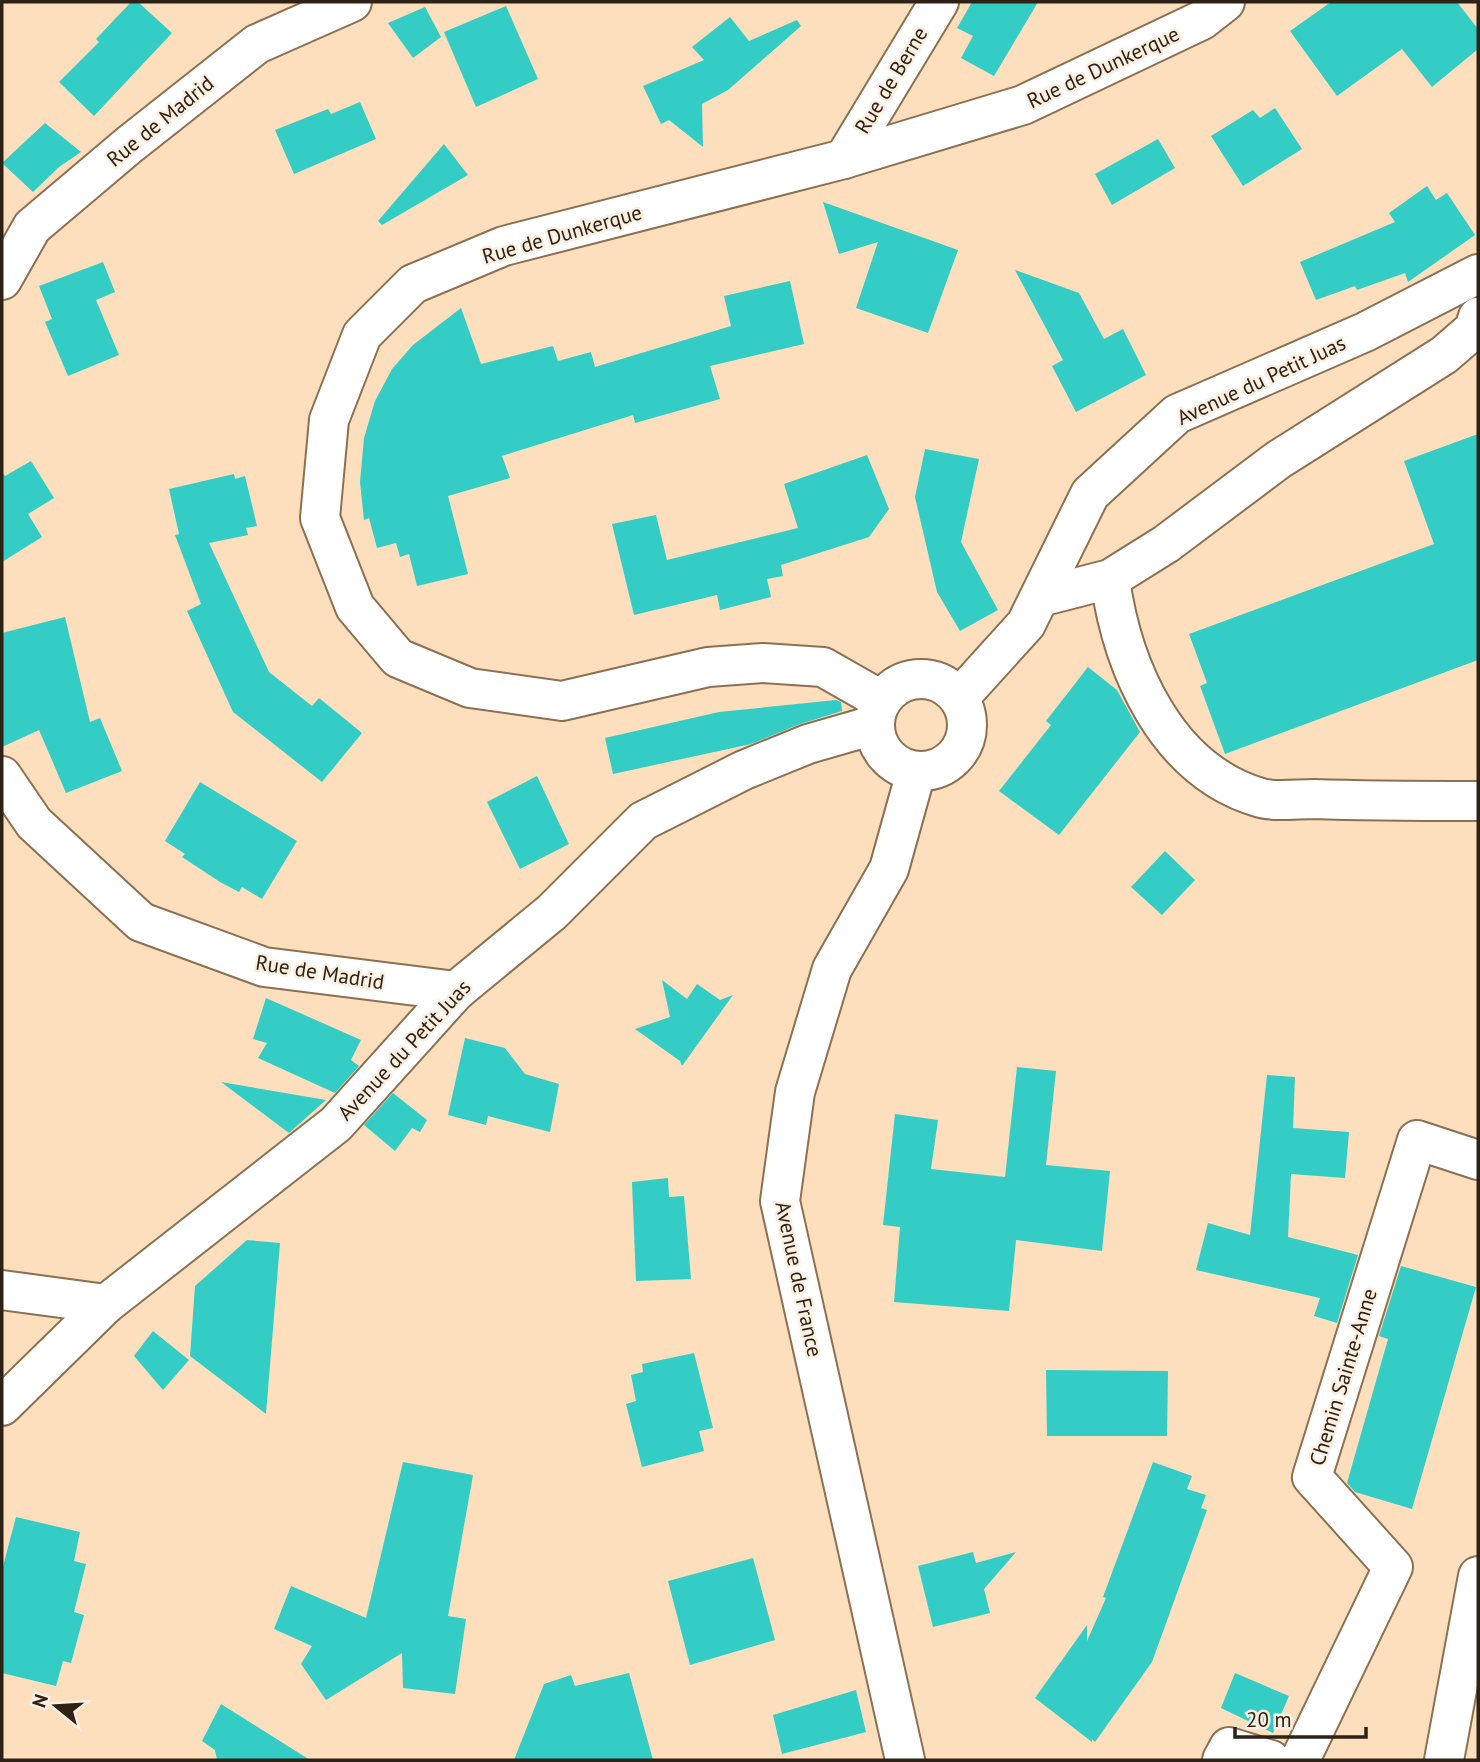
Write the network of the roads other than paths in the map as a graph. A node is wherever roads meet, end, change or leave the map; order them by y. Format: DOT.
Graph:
graph roads {
  1 [pos="352,2"];
  2 [pos="939,2"];
  3 [pos="1225,2"];
  4 [pos="844,159"];
  5 [pos="1477,279"];
  6 [pos="2,280"];
  7 [pos="1478,317"];
  8 [pos="1110,579"];
  9 [pos="1040,597"];
  10 [pos="959,698"];
  11 [pos="877,713"];
  12 [pos="916,772"];
  13 [pos="2,776"];
  14 [pos="1478,801"];
  15 [pos="456,990"];
  16 [pos="1478,1160"];
  17 [pos="2,1290"];
  18 [pos="106,1304"];
  19 [pos="2,1406"];
  20 [pos="1478,1576"];
  21 [pos="905,1760"];
  22 [pos="1222,1760"];
  23 [pos="1270,1760"];
  24 [pos="1300,1760"];
  25 [pos="1444,1760"];
  1 -- 6 [label="street, Rue de Madrid"];
  2 -- 4 [label="street, Rue de Berne"];
  3 -- 4 [label="street, Rue de Dunkerque"];
  4 -- 11 [label="street, Rue de Dunkerque"];
  5 -- 9 [label="street, Avenue du Petit Juas"];
  7 -- 8 [label="street"];
  8 -- 9 [label="street"];
  8 -- 14 [label="street"];
  9 -- 10 [label="street, Avenue du Petit Juas"];
  10 -- 11 [label="street"];
  10 -- 12 [label="street"];
  11 -- 12 [label="street"];
  11 -- 15 [label="street, Avenue du Petit Juas"];
  12 -- 21 [label="street, Avenue de France"];
  13 -- 15 [label="street, Rue de Madrid"];
  15 -- 18 [label="street, Avenue du Petit Juas"];
  16 -- 24 [label="street, Chemin Sainte-Anne"];
  17 -- 18 [label="street"];
  18 -- 19 [label="street, Avenue du Petit Juas"];
  20 -- 25 [label="street"];
  22 -- 23 [label="street"];
}
